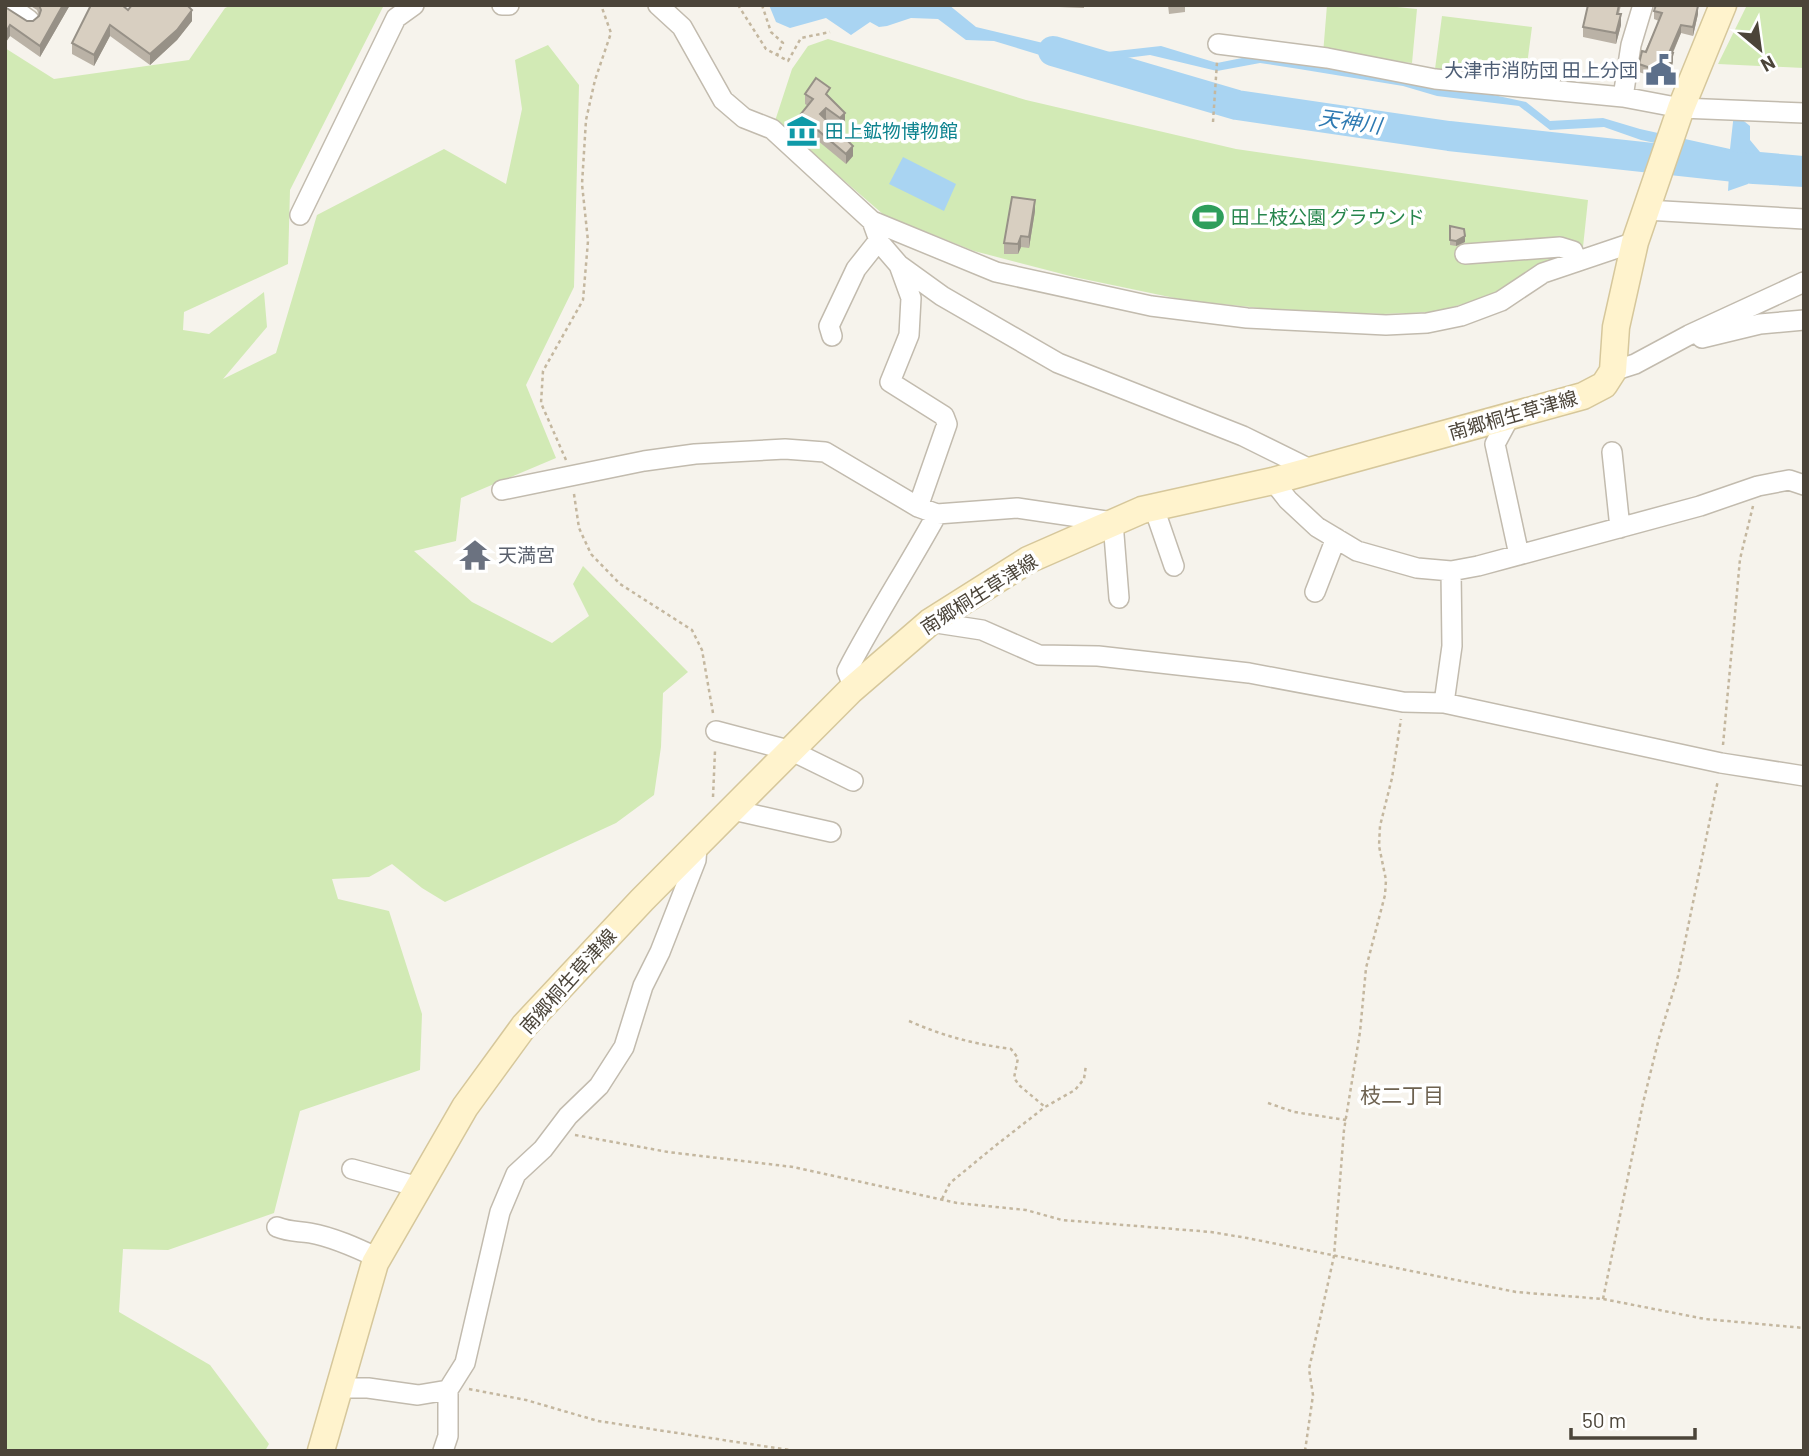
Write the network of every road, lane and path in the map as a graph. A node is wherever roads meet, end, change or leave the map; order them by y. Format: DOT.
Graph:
graph roads {
  1 [pos="8,5"];
  2 [pos="415,5"];
  3 [pos="502,5"];
  4 [pos="509,5"];
  5 [pos="601,5"];
  6 [pos="658,5"];
  7 [pos="738,5"];
  8 [pos="762,5"];
  9 [pos="1643,5"];
  10 [pos="1723,5"];
  11 [pos="29,20"];
  12 [pos="830,32"];
  13 [pos="1219,44"];
  14 [pos="777,55"];
  15 [pos="1623,96"];
  16 [pos="1681,108"];
  17 [pos="1804,113"];
  18 [pos="1213,122"];
  19 [pos="1647,206"];
  20 [pos="300,215"];
  21 [pos="1804,219"];
  22 [pos="872,221"];
  23 [pos="879,240"];
  24 [pos="1635,242"];
  25 [pos="1465,254"];
  26 [pos="1576,261"];
  27 [pos="899,265"];
  28 [pos="1804,282"];
  29 [pos="1804,320"];
  30 [pos="832,336"];
  31 [pos="1648,357"];
  32 [pos="1613,371"];
  33 [pos="1510,416"];
  34 [pos="1612,453"];
  35 [pos="1312,470"];
  36 [pos="572,477"];
  37 [pos="1273,481"];
  38 [pos="1804,485"];
  39 [pos="1758,486"];
  40 [pos="502,490"];
  41 [pos="918,507"];
  42 [pos="1154,508"];
  43 [pos="937,514"];
  44 [pos="1113,522"];
  45 [pos="1620,528"];
  46 [pos="1336,538"];
  47 [pos="1519,555"];
  48 [pos="1174,566"];
  49 [pos="1451,571"];
  50 [pos="1315,592"];
  51 [pos="1119,598"];
  52 [pos="930,622"];
  53 [pos="854,688"];
  54 [pos="1403,702"];
  55 [pos="1444,703"];
  56 [pos="716,731"];
  57 [pos="792,751"];
  58 [pos="1721,763"];
  59 [pos="1804,776"];
  60 [pos="853,781"];
  61 [pos="733,810"];
  62 [pos="831,832"];
  63 [pos="704,839"];
  64 [pos="909,1021"];
  65 [pos="1086,1065"];
  66 [pos="1268,1103"];
  67 [pos="1045,1107"];
  68 [pos="1346,1120"];
  69 [pos="555,1133"];
  70 [pos="352,1169"];
  71 [pos="419,1187"];
  72 [pos="942,1199"];
  73 [pos="277,1227"];
  74 [pos="1335,1256"];
  75 [pos="378,1258"];
  76 [pos="1602,1299"];
  77 [pos="1804,1328"];
  78 [pos="340,1388"];
  79 [pos="448,1390"];
  80 [pos="327,1449"];
  81 [pos="443,1451"];
  82 [pos="796,1451"];
  83 [pos="1305,1451"];
  1 -- 11 [label="street"];
  2 -- 20 [label="street"];
  3 -- 4 [label="street"];
  5 -- 36 [label="path"];
  6 -- 22 [label="street"];
  7 -- 14 [label="path"];
  8 -- 14 [label="path"];
  9 -- 15 [label="street"];
  10 -- 16 [label="main road"];
  12 -- 14 [label="path"];
  13 -- 15 [label="street"];
  13 -- 18 [label="path"];
  15 -- 16 [label="street"];
  16 -- 17 [label="street"];
  16 -- 19 [label="main road"];
  19 -- 21 [label="street"];
  19 -- 24 [label="main road"];
  22 -- 23 [label="street"];
  22 -- 26 [label="street"];
  23 -- 27 [label="street"];
  23 -- 30 [label="street"];
  24 -- 26 [label="street"];
  24 -- 32 [label="main road"];
  25 -- 26 [label="street"];
  27 -- 35 [label="street"];
  27 -- 41 [label="street"];
  28 -- 31 [label="street"];
  29 -- 31 [label="street"];
  31 -- 32 [label="street"];
  32 -- 33 [label="main road, 南郷桐生草津線"];
  33 -- 35 [label="main road, 南郷桐生草津線"];
  33 -- 47 [label="street"];
  34 -- 45 [label="street"];
  35 -- 37 [label="main road, 南郷桐生草津線"];
  36 -- 40 [label="street"];
  36 -- 41 [label="street"];
  36 -- 56 [label="path"];
  37 -- 42 [label="main road, 南郷桐生草津線"];
  37 -- 46 [label="street"];
  38 -- 39 [label="street"];
  39 -- 45 [label="street"];
  39 -- 58 [label="path"];
  41 -- 43 [label="street"];
  42 -- 44 [label="main road, 南郷桐生草津線"];
  42 -- 48 [label="street"];
  43 -- 44 [label="street"];
  43 -- 53 [label="street"];
  44 -- 51 [label="street"];
  44 -- 52 [label="main road, 南郷桐生草津線"];
  45 -- 47 [label="street"];
  46 -- 49 [label="street"];
  46 -- 50 [label="street"];
  47 -- 49 [label="street"];
  49 -- 55 [label="street"];
  52 -- 53 [label="main road, 南郷桐生草津線"];
  52 -- 54 [label="street"];
  53 -- 57 [label="main road, 南郷桐生草津線"];
  54 -- 55 [label="street"];
  54 -- 68 [label="path"];
  55 -- 58 [label="street"];
  56 -- 57 [label="street"];
  56 -- 63 [label="path"];
  57 -- 60 [label="street"];
  57 -- 61 [label="main road, 南郷桐生草津線"];
  58 -- 59 [label="street"];
  58 -- 76 [label="path"];
  61 -- 62 [label="street"];
  61 -- 63 [label="main road, 南郷桐生草津線"];
  63 -- 69 [label="street"];
  63 -- 71 [label="main road, 南郷桐生草津線"];
  64 -- 67 [label="path"];
  65 -- 67 [label="path"];
  66 -- 68 [label="path"];
  67 -- 72 [label="path"];
  68 -- 74 [label="path"];
  69 -- 72 [label="path"];
  69 -- 79 [label="street"];
  70 -- 71 [label="street"];
  71 -- 75 [label="main road, 南郷桐生草津線"];
  72 -- 74 [label="path"];
  73 -- 75 [label="street"];
  74 -- 76 [label="path"];
  74 -- 83 [label="path"];
  75 -- 78 [label="main road, 南郷桐生草津線"];
  76 -- 77 [label="path"];
  78 -- 79 [label="street"];
  78 -- 80 [label="main road, 南郷桐生草津線"];
  79 -- 81 [label="street"];
  79 -- 82 [label="path"];
}
